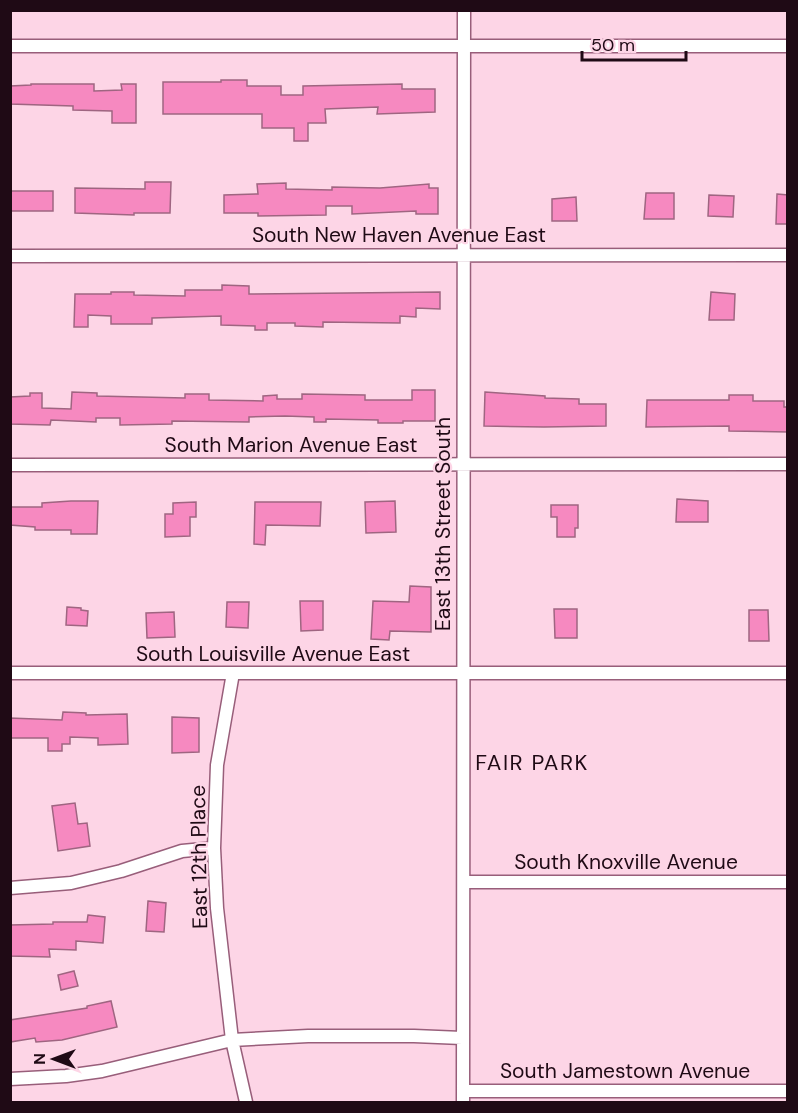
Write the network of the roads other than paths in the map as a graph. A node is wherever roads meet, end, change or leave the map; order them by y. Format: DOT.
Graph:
graph roads {
  1 [pos="464,10"];
  2 [pos="464,45"];
  3 [pos="10,46"];
  4 [pos="788,46"];
  5 [pos="463,254"];
  6 [pos="788,255"];
  7 [pos="10,256"];
  8 [pos="788,464"];
  9 [pos="10,465"];
  10 [pos="463,465"];
  11 [pos="10,673"];
  12 [pos="233,673"];
  13 [pos="463,673"];
  14 [pos="788,673"];
  15 [pos="214,848"];
  16 [pos="464,882"];
  17 [pos="788,882"];
  18 [pos="10,888"];
  19 [pos="462,1038"];
  20 [pos="232,1040"];
  21 [pos="10,1079"];
  22 [pos="788,1091"];
  23 [pos="463,1097"];
  24 [pos="246,1102"];
  1 -- 2 [label="street, East 13th Street South"];
  2 -- 3 [label="street"];
  2 -- 4 [label="street"];
  2 -- 5 [label="street, East 13th Street South"];
  5 -- 6 [label="street, South New Haven Avenue East"];
  5 -- 7 [label="street, South New Haven Avenue East"];
  5 -- 10 [label="street, East 13th Street South"];
  8 -- 10 [label="street, South Marion Avenue East"];
  9 -- 10 [label="street, South Marion Avenue East"];
  10 -- 13 [label="street, East 13th Street South"];
  11 -- 12 [label="street, South Louisville Avenue East"];
  12 -- 13 [label="street, South Louisville Avenue East"];
  12 -- 15 [label="street, East 12th Place"];
  13 -- 14 [label="street, South Louisville Avenue East"];
  13 -- 16 [label="street, East 13th Street South"];
  15 -- 18 [label="street"];
  15 -- 20 [label="street, East 12th Place"];
  16 -- 17 [label="street, South Knoxville Avenue"];
  16 -- 19 [label="street, East 13th Street South"];
  19 -- 20 [label="street"];
  19 -- 23 [label="street, East 13th Street South"];
  20 -- 21 [label="street"];
  20 -- 24 [label="street, East 12th Place"];
  22 -- 23 [label="street, South Jamestown Avenue"];
}
